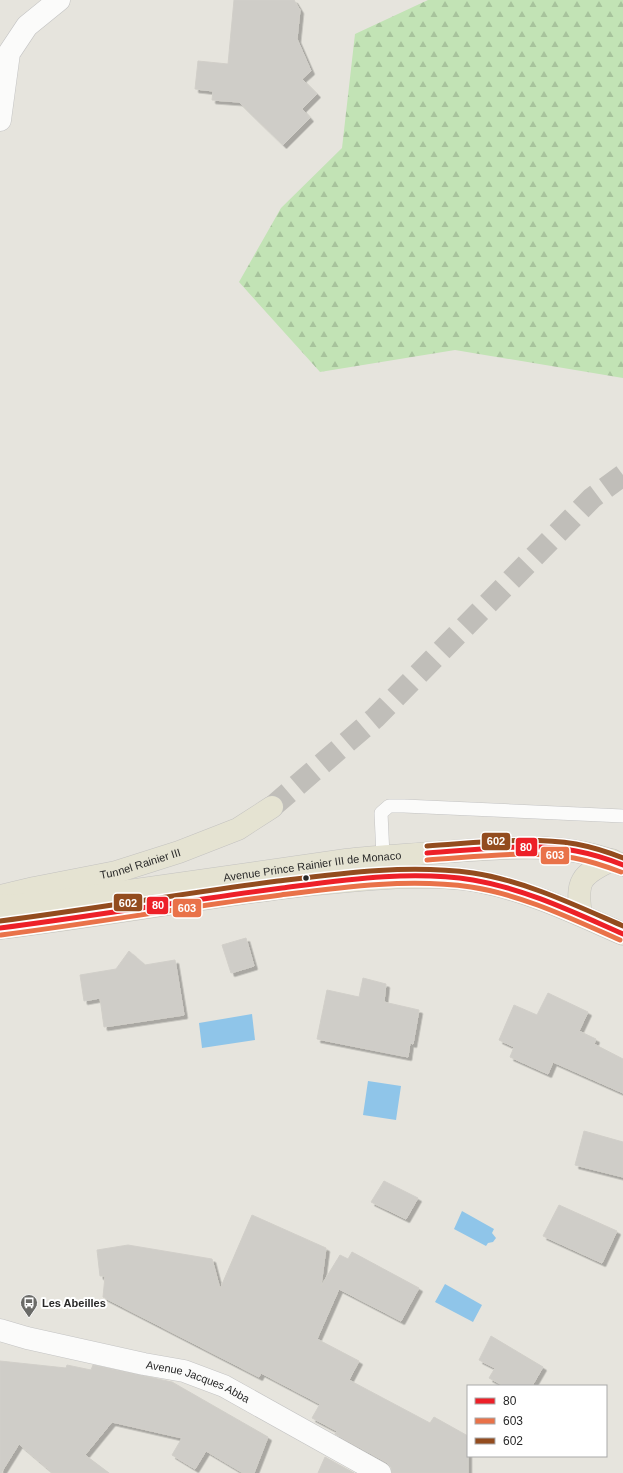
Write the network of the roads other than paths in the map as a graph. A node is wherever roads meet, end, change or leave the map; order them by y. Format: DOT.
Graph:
graph roads {
  1 [pos="59,0"];
  2 [pos="0,120"];
  3 [pos="272,807"];
  4 [pos="623,816"];
  5 [pos="384,856"];
  6 [pos="617,863"];
  7 [pos="0,896"];
  8 [pos="0,906"];
  9 [pos="581,915"];
  10 [pos="0,928"];
  11 [pos="623,934"];
  12 [pos="0,1330"];
  13 [pos="380,1473"];
  1 -- 2 [label="street"];
  3 -- 7 [label="main road, Tunnel Rainier III"];
  4 -- 5 [label="lane"];
  5 -- 6 [label="main road, Avenue Prince Rainier III de Monaco"];
  5 -- 8 [label="main road, Avenue Prince Rainier III de Monaco"];
  6 -- 9 [label="main road"];
  9 -- 10 [label="main road, Avenue Prince Rainier III de Monaco"];
  9 -- 11 [label="main road, Avenue Prince Rainier III de Monaco"];
  12 -- 13 [label="street, Avenue Jacques Abba"];
}
